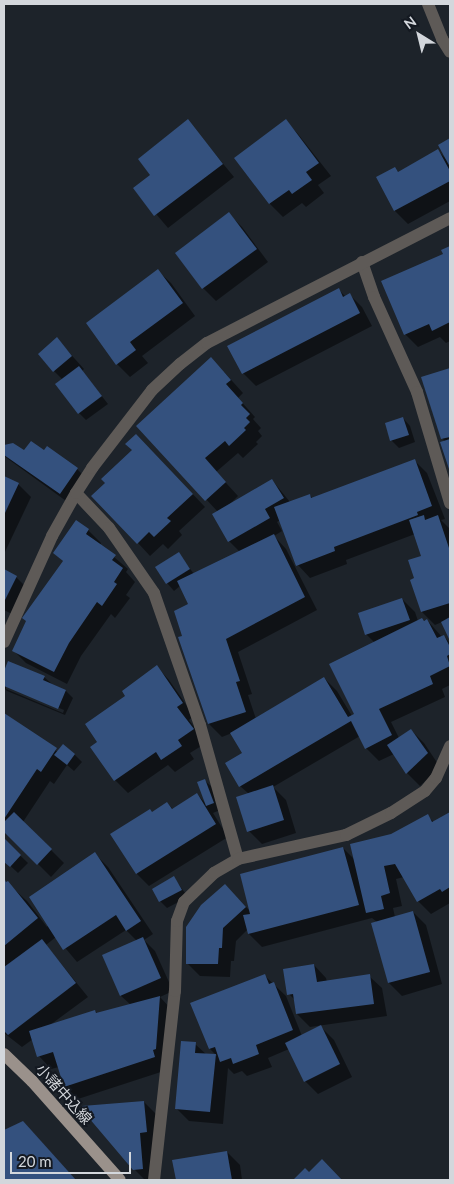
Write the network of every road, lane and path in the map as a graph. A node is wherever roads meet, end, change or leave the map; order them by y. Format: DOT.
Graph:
graph roads {
  1 [pos="428,4"];
  2 [pos="450,52"];
  3 [pos="450,218"];
  4 [pos="362,262"];
  5 [pos="76,493"];
  6 [pos="450,503"];
  7 [pos="4,642"];
  8 [pos="450,746"];
  9 [pos="238,859"];
  10 [pos="4,1054"];
  11 [pos="120,1180"];
  12 [pos="154,1180"];
  1 -- 2 [label="street"];
  3 -- 4 [label="street"];
  4 -- 5 [label="street"];
  4 -- 6 [label="street"];
  5 -- 7 [label="street"];
  5 -- 9 [label="street"];
  8 -- 9 [label="street"];
  9 -- 12 [label="street"];
  10 -- 11 [label="main road, 小諸中込線"];
}
